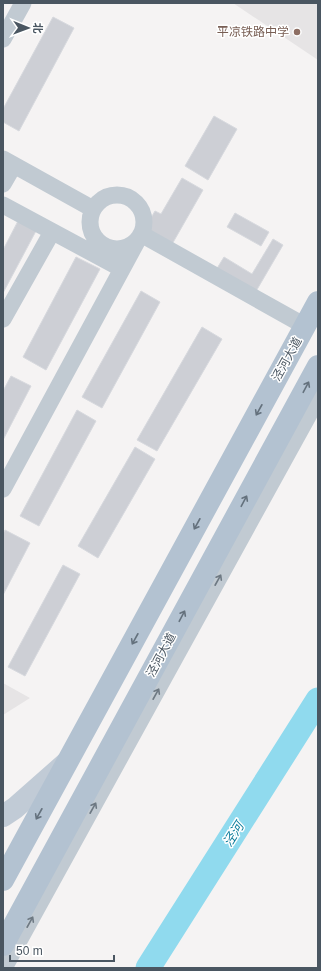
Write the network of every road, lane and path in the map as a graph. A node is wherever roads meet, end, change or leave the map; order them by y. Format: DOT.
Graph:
graph roads {
  1 [pos="24,3"];
  2 [pos="3,39"];
  3 [pos="8,162"];
  4 [pos="3,184"];
  5 [pos="3,205"];
  6 [pos="93,209"];
  7 [pos="52,232"];
  8 [pos="141,234"];
  9 [pos="122,270"];
  10 [pos="318,302"];
  11 [pos="3,320"];
  12 [pos="305,326"];
  13 [pos="318,366"];
  14 [pos="318,398"];
  15 [pos="3,489"];
  16 [pos="68,761"];
  17 [pos="3,816"];
  18 [pos="3,880"];
  19 [pos="3,945"];
  20 [pos="4,968"];
  1 -- 2 [label="street"];
  3 -- 4 [label="street"];
  3 -- 6 [label="street"];
  5 -- 7 [label="street"];
  6 -- 8 [label="street"];
  6 -- 8 [label="street"];
  7 -- 9 [label="street"];
  7 -- 11 [label="street"];
  8 -- 9 [label="street"];
  8 -- 12 [label="street"];
  9 -- 15 [label="street"];
  10 -- 12 [label="main road, 泾河大道"];
  12 -- 16 [label="main road, 泾河大道, one-way"];
  19 -- 13 [label="main road, 泾河大道, one-way"];
  20 -- 14 [label="street, one-way"];
  16 -- 17 [label="main road"];
  16 -- 18 [label="main road, 泾河大道, one-way"];
}
